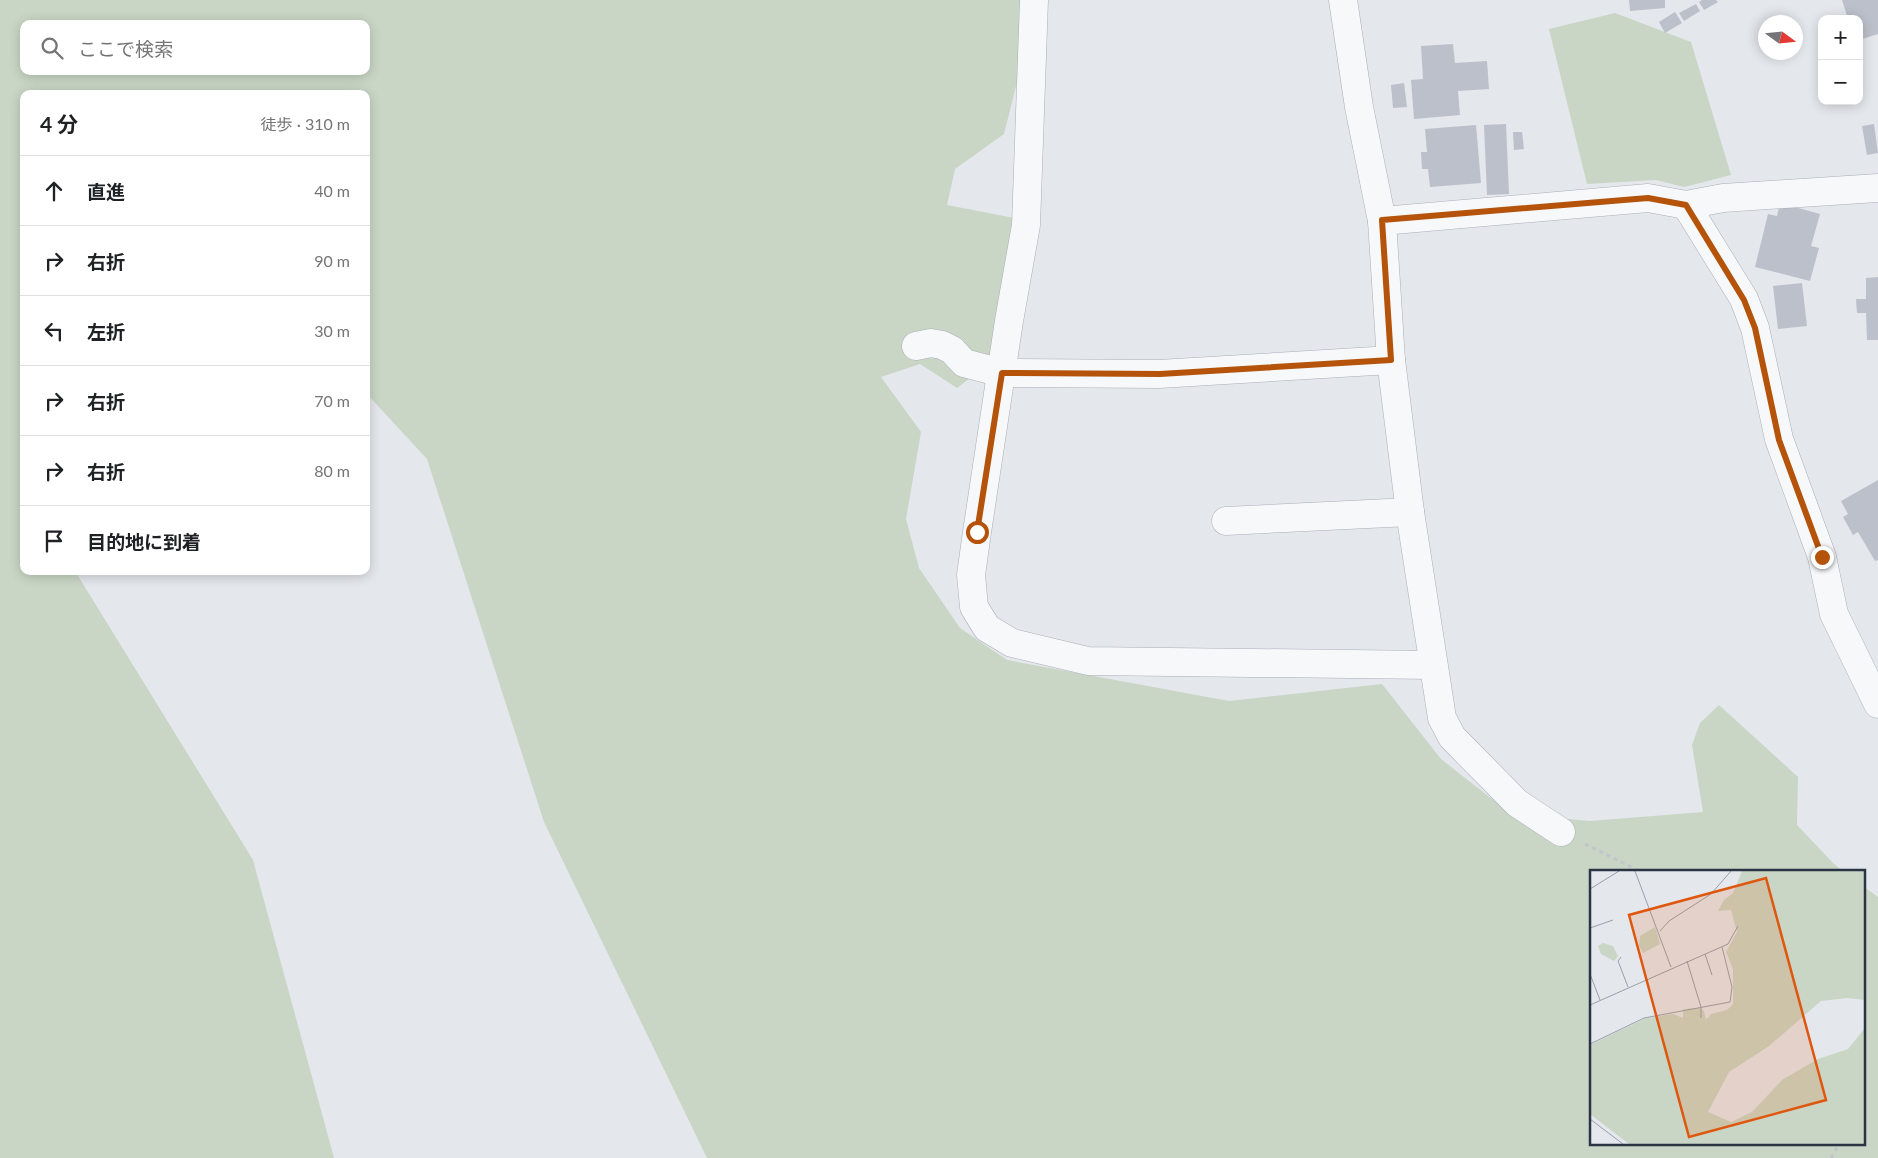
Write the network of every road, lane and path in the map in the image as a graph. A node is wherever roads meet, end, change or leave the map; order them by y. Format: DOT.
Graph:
graph roads {
  1 [pos="1034,0"];
  2 [pos="1342,0"];
  3 [pos="1878,188"];
  4 [pos="1686,205"];
  5 [pos="1382,220"];
  6 [pos="916,346"];
  7 [pos="1391,360"];
  8 [pos="1002,373"];
  9 [pos="1410,512"];
  10 [pos="1226,522"];
  11 [pos="1432,666"];
  12 [pos="1878,704"];
  13 [pos="1560,832"];
  14 [pos="1637,870"];
  15 [pos="1838,1146"];
  16 [pos="1831,1158"];
  1 -- 8 [label="street"];
  2 -- 5 [label="street"];
  3 -- 4 [label="street"];
  4 -- 5 [label="street"];
  4 -- 12 [label="street"];
  5 -- 7 [label="street"];
  6 -- 8 [label="street"];
  7 -- 8 [label="street"];
  7 -- 9 [label="street"];
  8 -- 11 [label="street"];
  9 -- 10 [label="street"];
  9 -- 11 [label="street"];
  11 -- 13 [label="street"];
  13 -- 14 [label="path"];
  15 -- 16 [label="path"];
}
